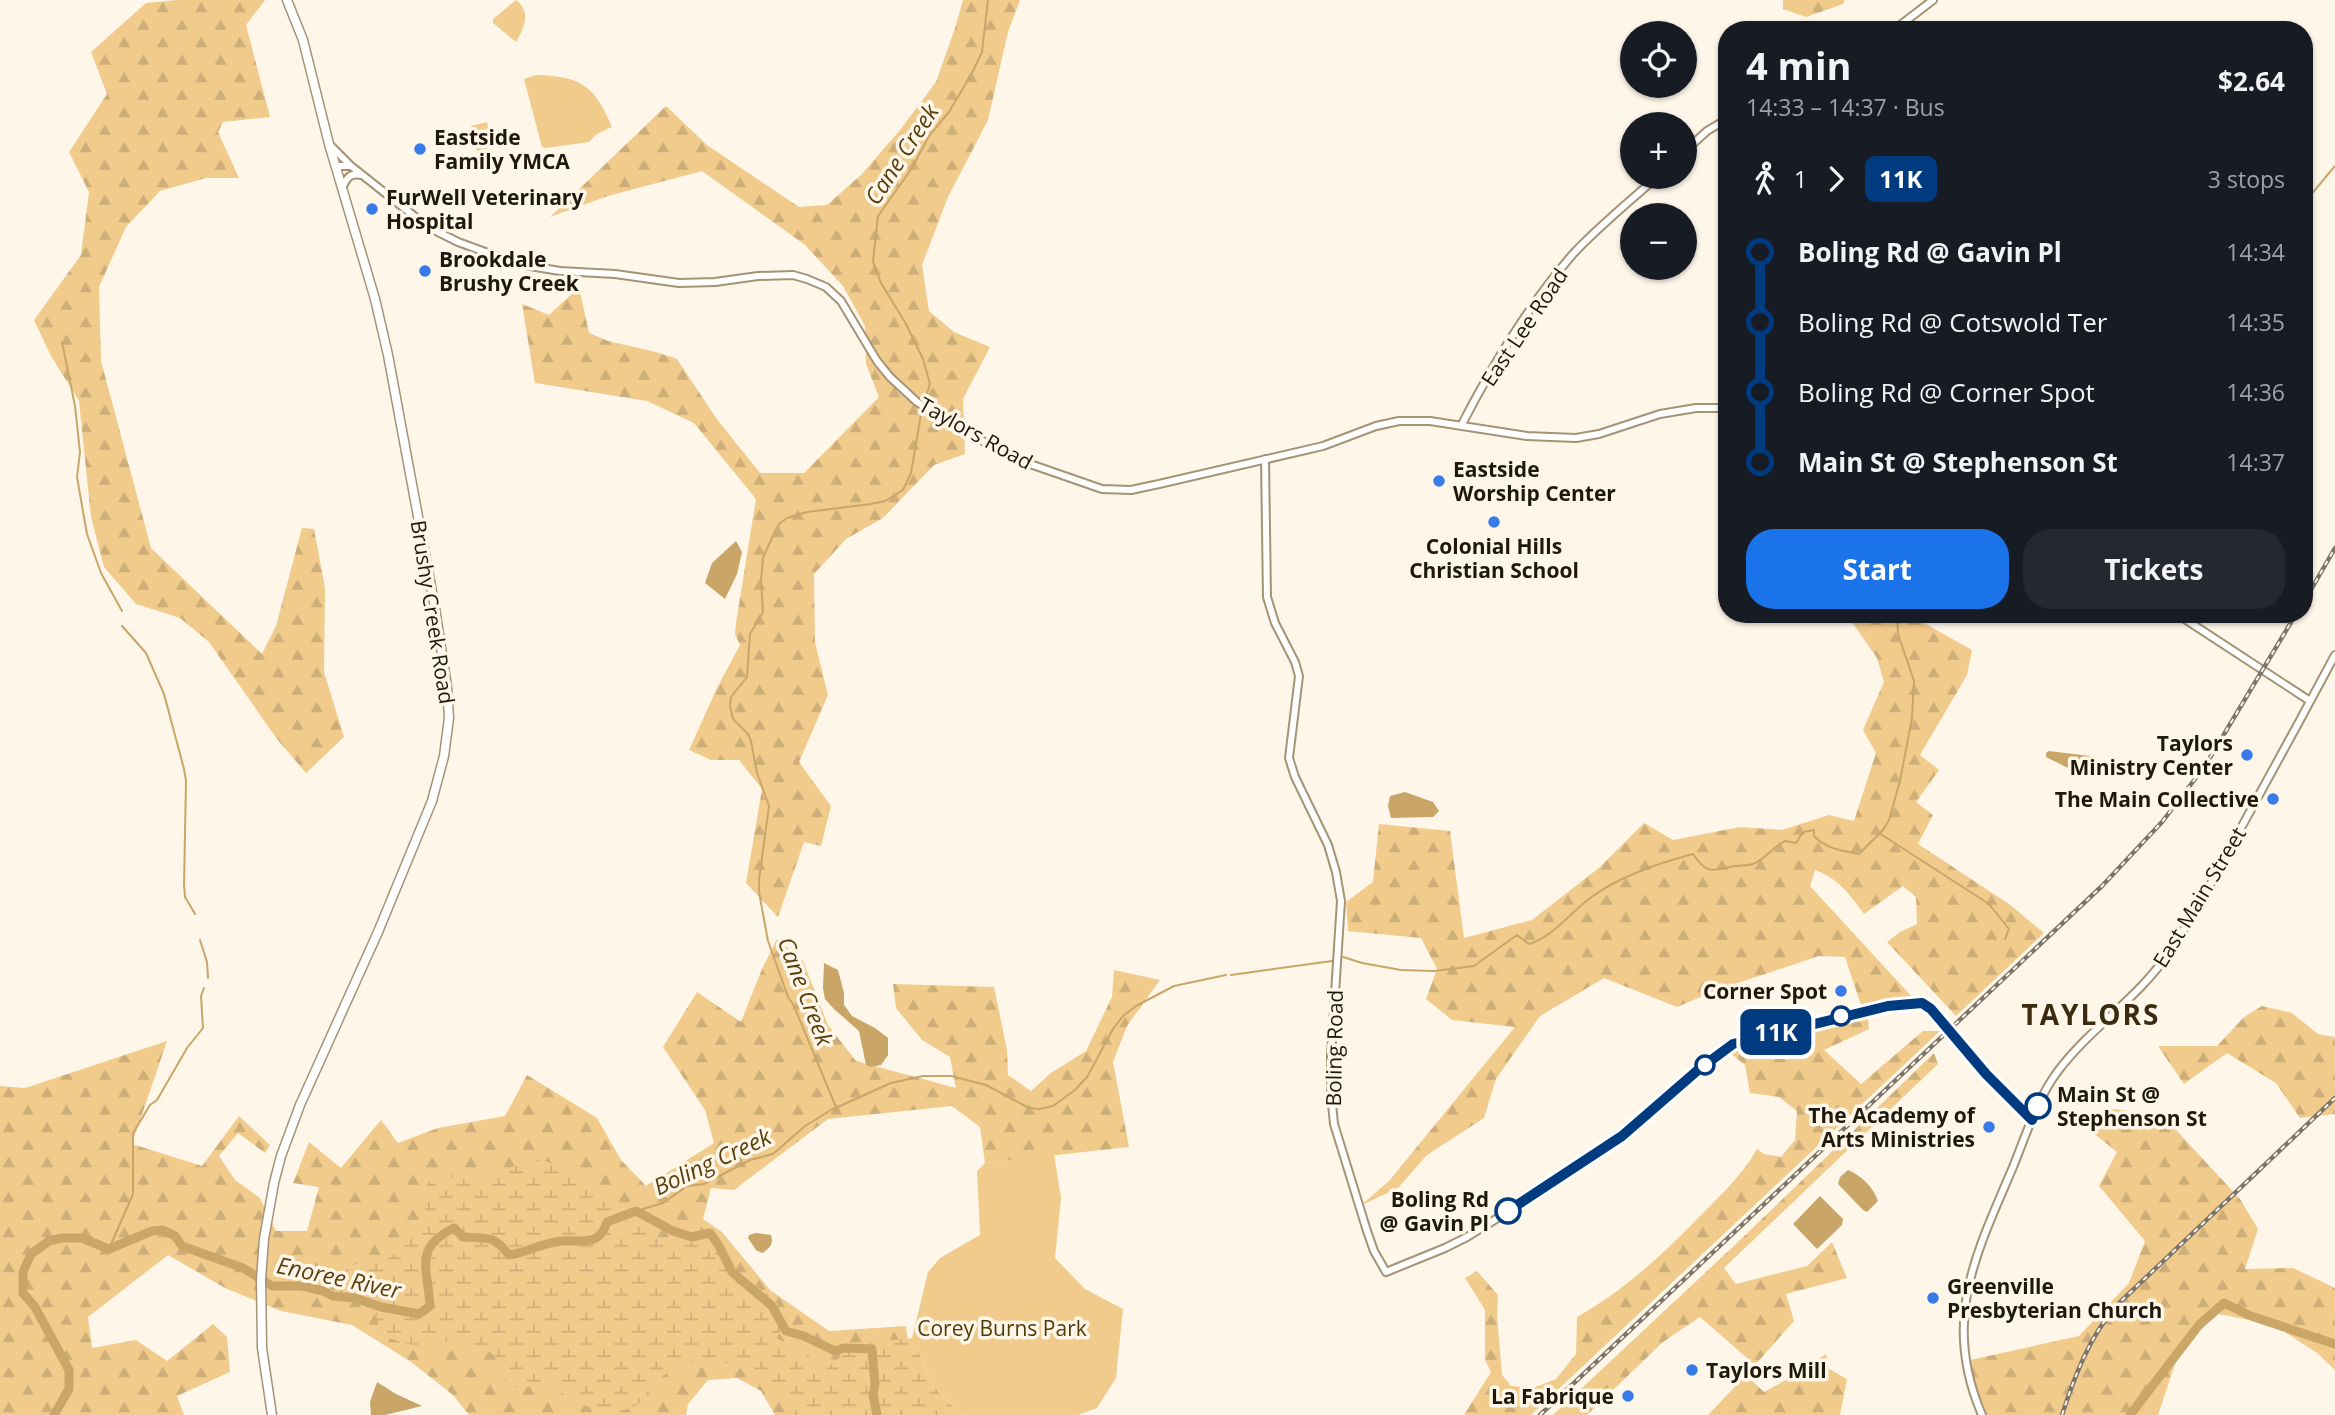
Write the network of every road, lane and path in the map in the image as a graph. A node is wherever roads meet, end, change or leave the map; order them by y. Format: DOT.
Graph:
graph roads {
  1 [pos="287,0"];
  2 [pos="1933,0"];
  3 [pos="1906,21"];
  4 [pos="1718,124"];
  5 [pos="1697,140"];
  6 [pos="329,144"];
  7 [pos="336,166"];
  8 [pos="351,166"];
  9 [pos="362,175"];
  10 [pos="342,188"];
  11 [pos="1644,189"];
  12 [pos="1718,408"];
  13 [pos="1461,426"];
  14 [pos="1265,459"];
  15 [pos="2191,623"];
  16 [pos="2335,655"];
  17 [pos="2310,701"];
  18 [pos="1698,1070"];
  19 [pos="272,1415"];
  20 [pos="1982,1415"];
  1 -- 6 [label="main road, Brushy Creek Road"];
  2 -- 3 [label="street"];
  4 -- 5 [label="street"];
  6 -- 7 [label="main road, Brushy Creek Road"];
  6 -- 8 [label="street, Taylors Road"];
  7 -- 8 [label="street"];
  7 -- 10 [label="main road, Brushy Creek Road"];
  8 -- 9 [label="street, Taylors Road"];
  9 -- 10 [label="street"];
  9 -- 14 [label="street, Taylors Road"];
  10 -- 19 [label="main road, Brushy Creek Road"];
  11 -- 13 [label="street, East Lee Road"];
  12 -- 13 [label="street, Taylors Road"];
  13 -- 14 [label="street, Taylors Road"];
  14 -- 18 [label="street, Boling Road"];
  15 -- 17 [label="street"];
  16 -- 17 [label="street, East Main Street"];
  17 -- 20 [label="street, East Main Street"];
}
